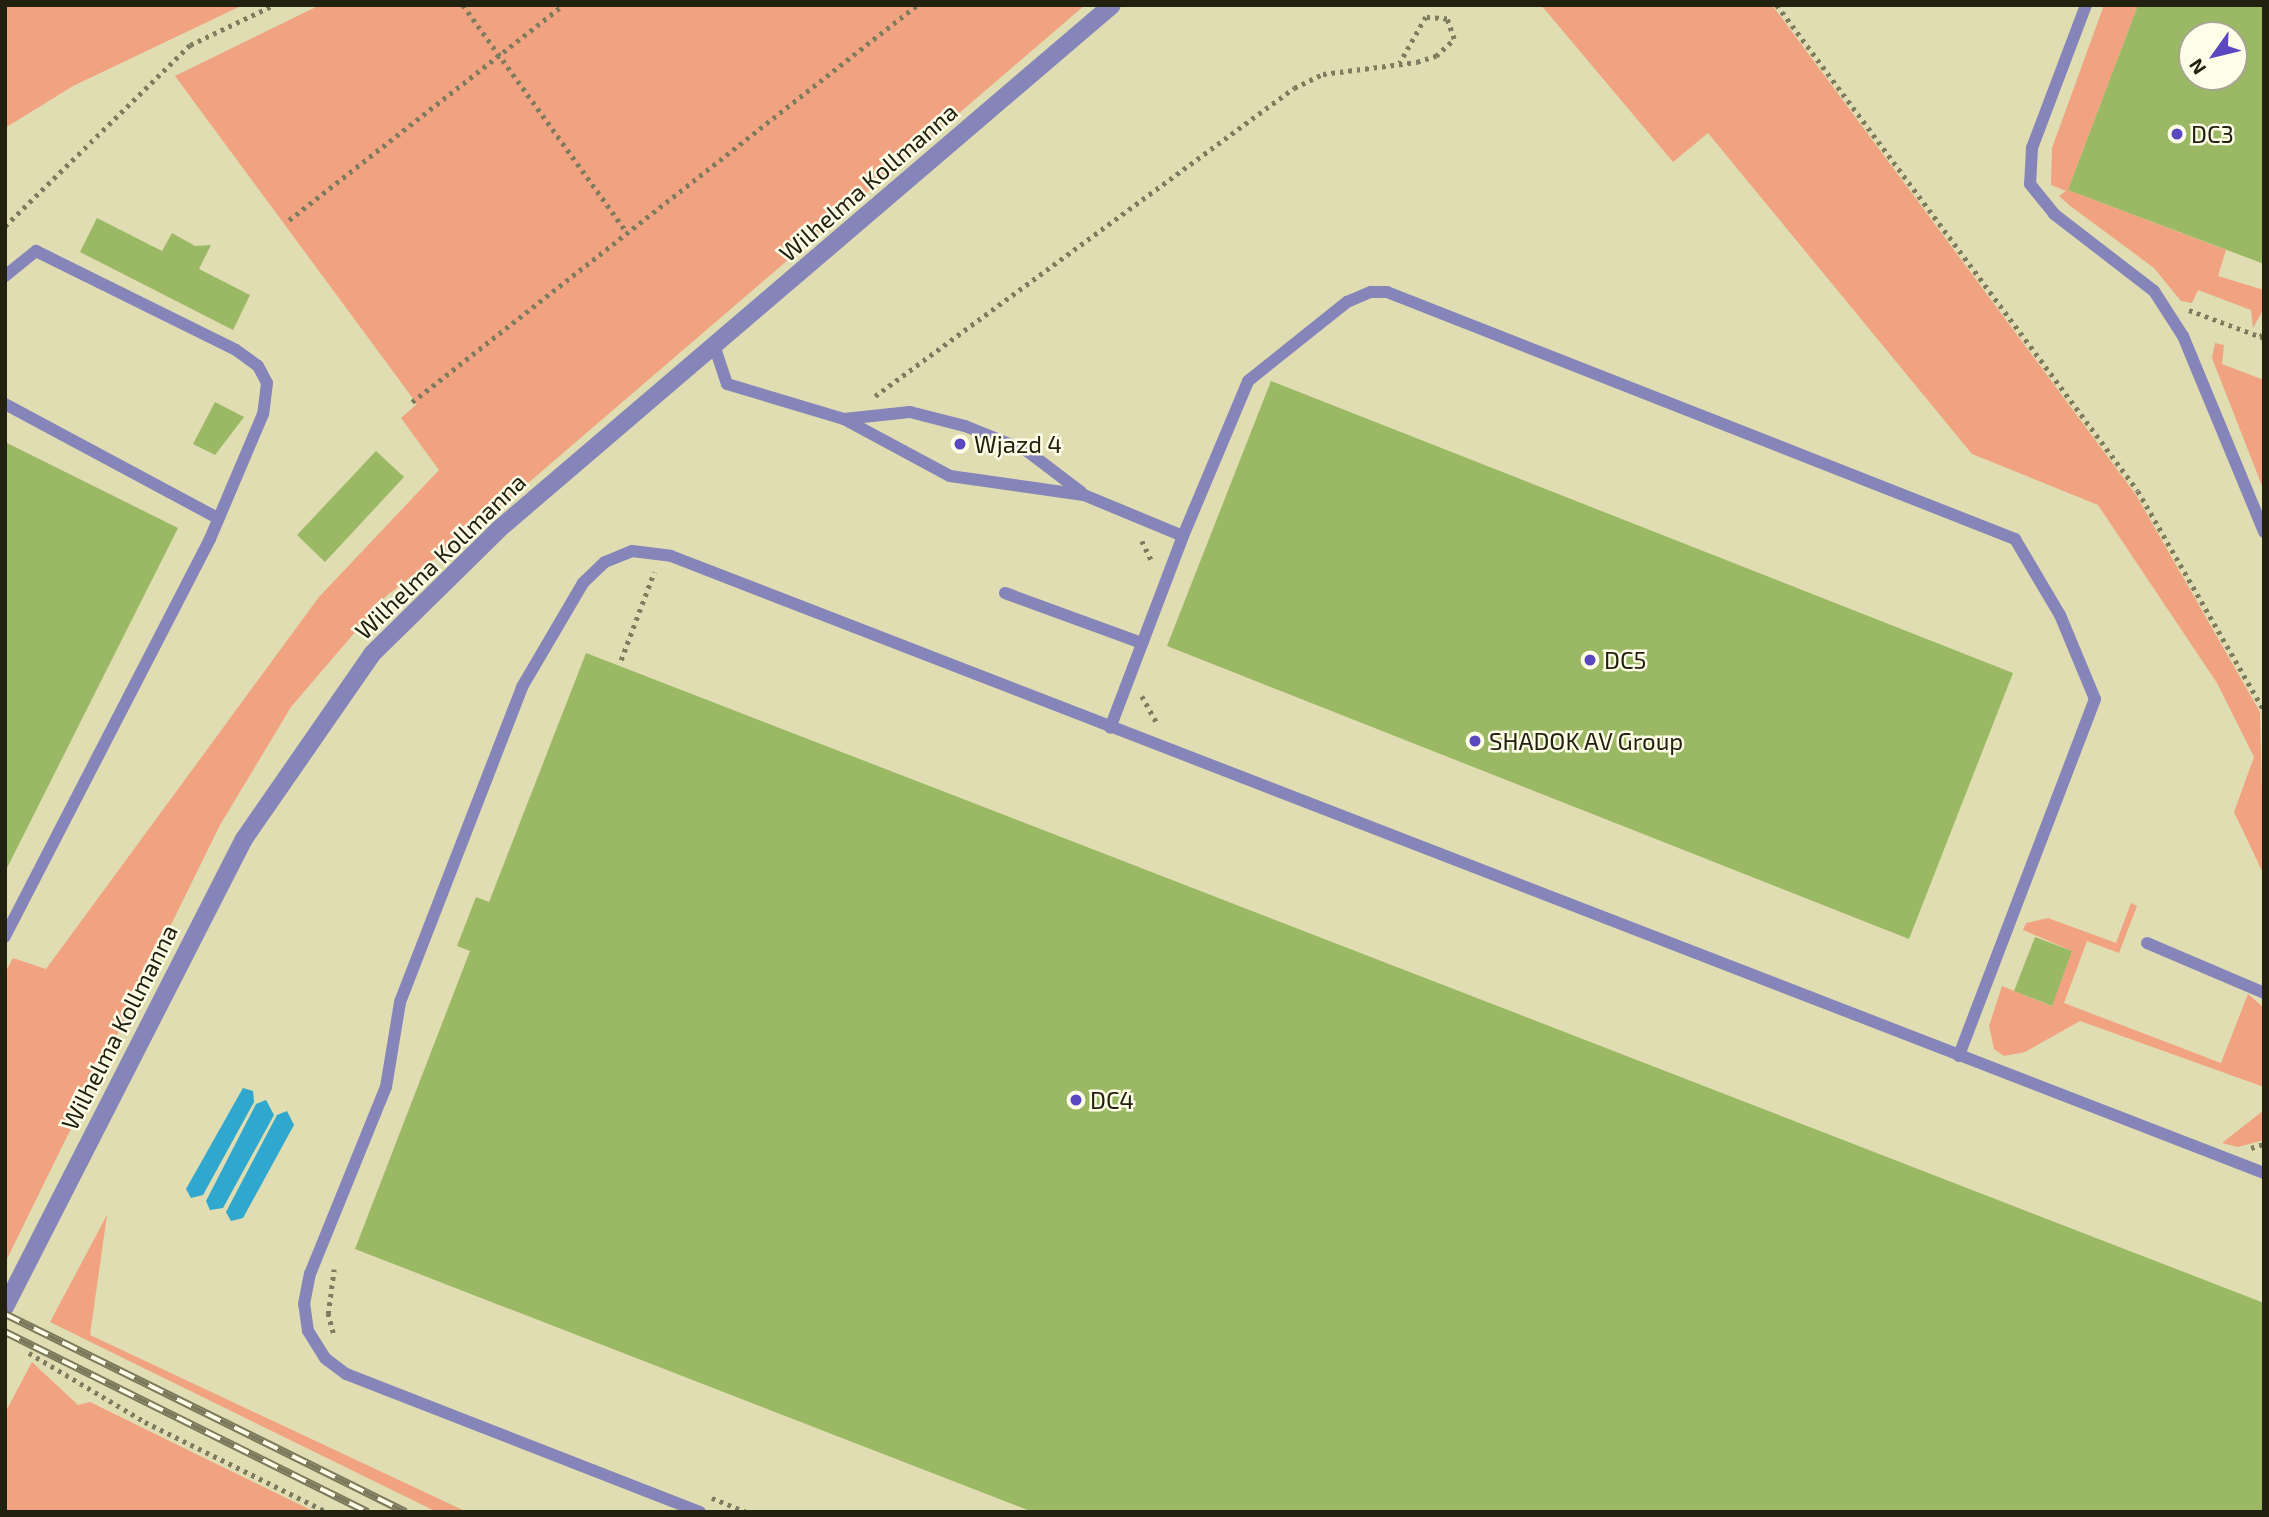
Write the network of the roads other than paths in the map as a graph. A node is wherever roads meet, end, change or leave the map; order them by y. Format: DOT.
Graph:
graph roads {
  1 [pos="1112,5"];
  2 [pos="2086,5"];
  3 [pos="5,276"];
  4 [pos="714,345"];
  5 [pos="5,404"];
  6 [pos="844,419"];
  7 [pos="1084,495"];
  8 [pos="218,519"];
  9 [pos="2264,532"];
  10 [pos="1183,536"];
  11 [pos="1005,593"];
  12 [pos="1142,643"];
  13 [pos="1110,727"];
  14 [pos="5,937"];
  15 [pos="2147,943"];
  16 [pos="2264,993"];
  17 [pos="1959,1056"];
  18 [pos="2264,1173"];
  19 [pos="5,1307"];
  20 [pos="700,1512"];
  1 -- 4 [label="street, Wilhelma Kollmanna"];
  2 -- 9 [label="lane"];
  3 -- 8 [label="lane"];
  4 -- 6 [label="lane"];
  4 -- 19 [label="street, Wilhelma Kollmanna"];
  5 -- 8 [label="lane"];
  6 -- 7 [label="lane"];
  6 -- 7 [label="lane"];
  7 -- 10 [label="lane"];
  8 -- 14 [label="lane"];
  10 -- 12 [label="lane"];
  10 -- 17 [label="lane"];
  11 -- 12 [label="lane"];
  12 -- 13 [label="lane"];
  13 -- 17 [label="lane"];
  13 -- 20 [label="lane"];
  15 -- 16 [label="lane"];
  17 -- 18 [label="lane"];
}
